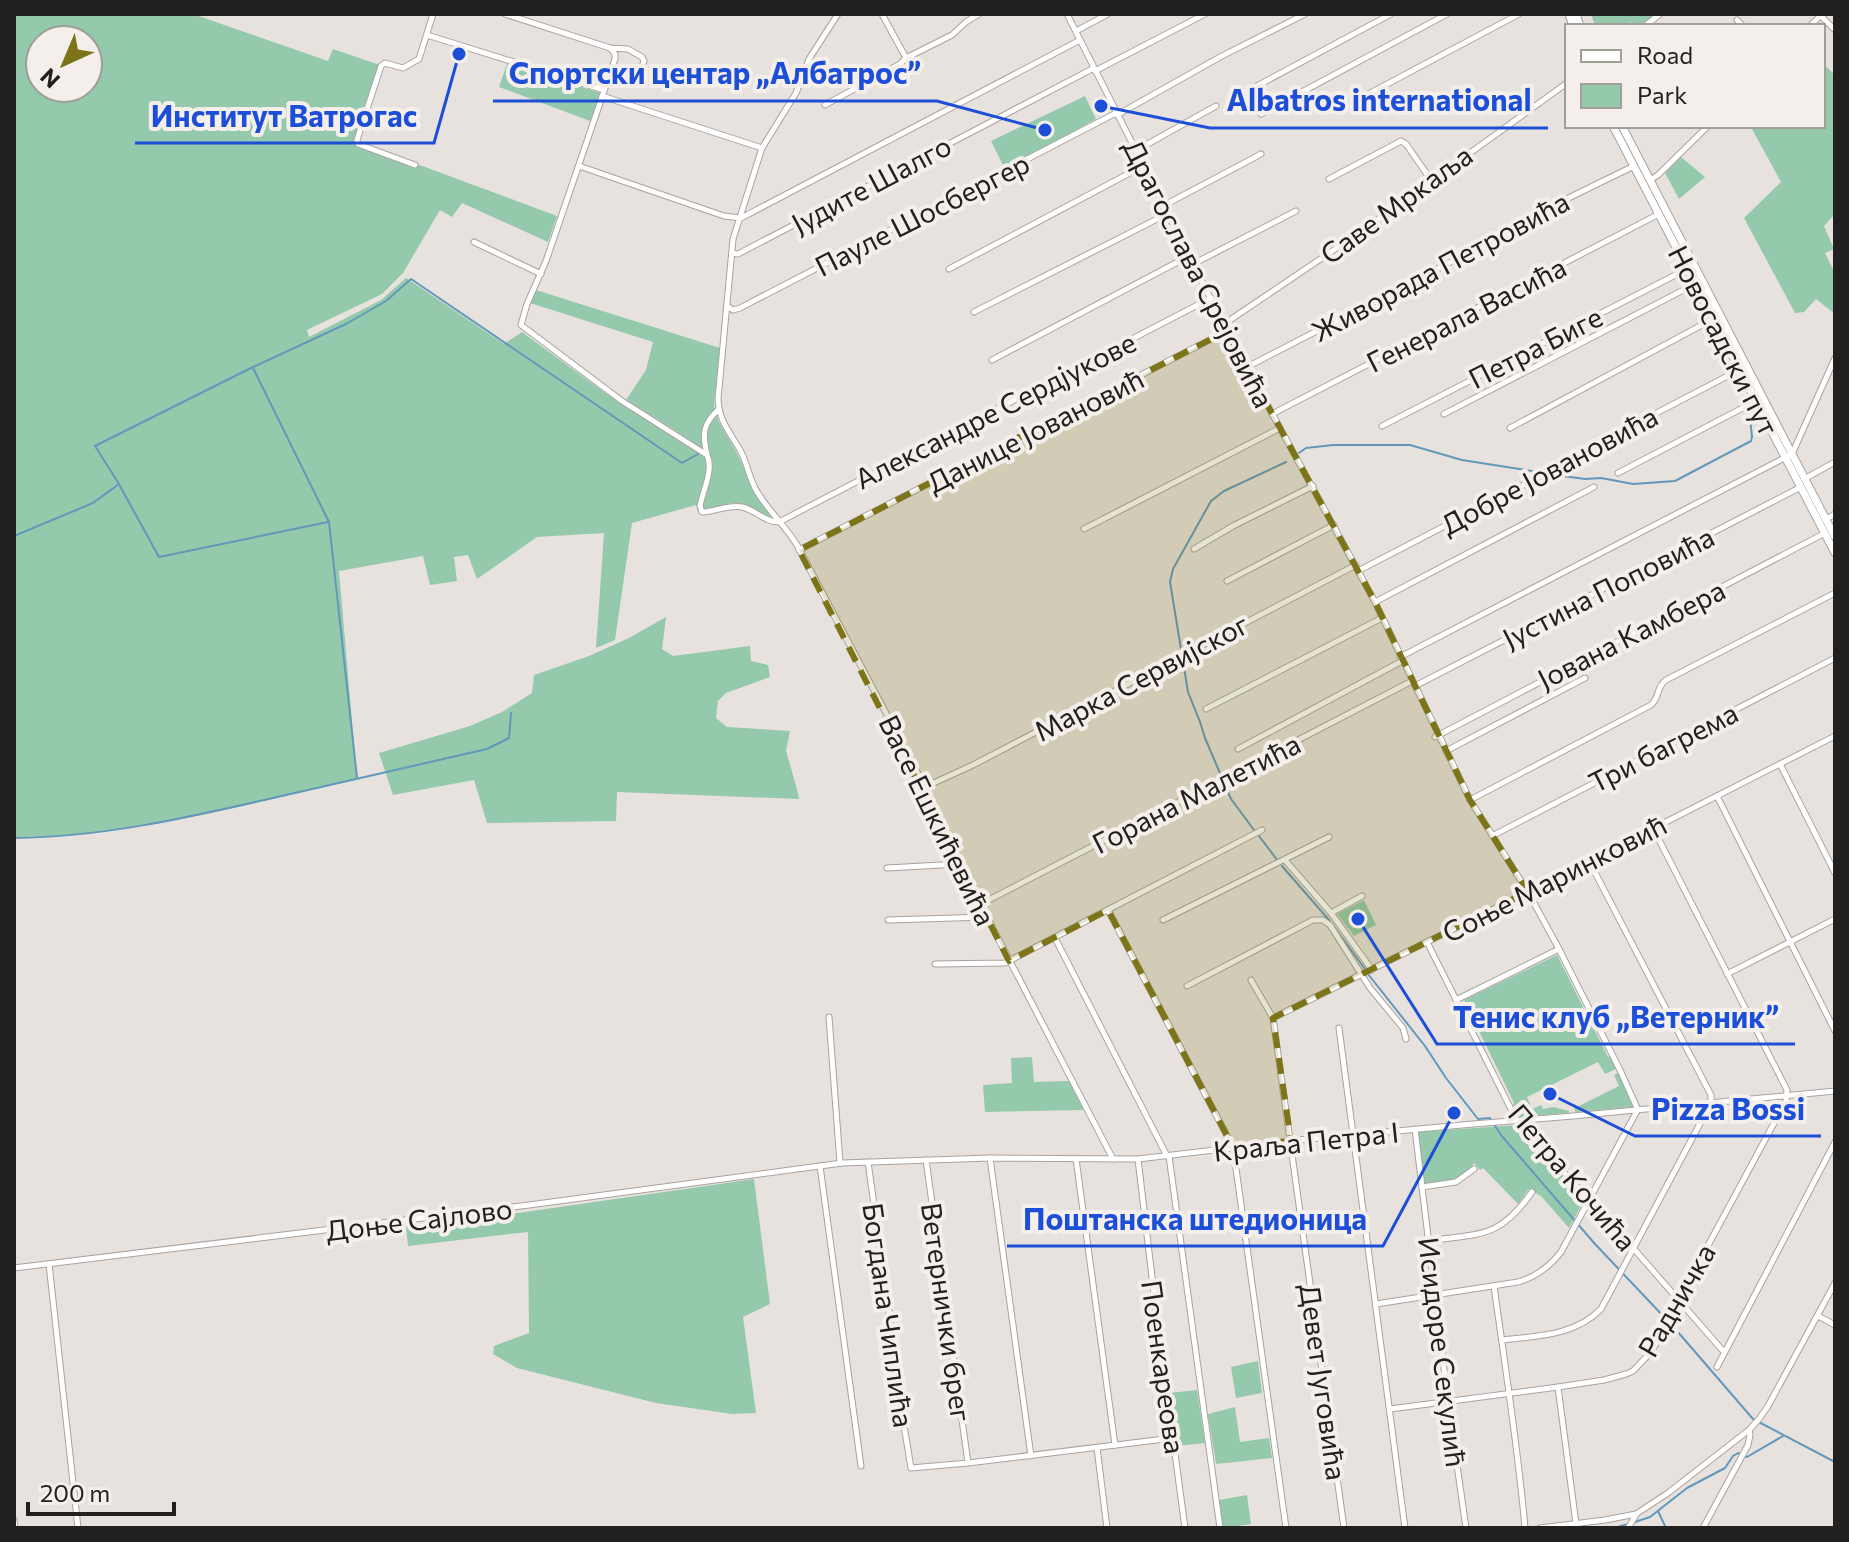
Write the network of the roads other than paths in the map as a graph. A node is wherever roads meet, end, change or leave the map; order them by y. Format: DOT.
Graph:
graph roads {
  1 [pos="433,14"];
  2 [pos="505,14"];
  3 [pos="838,14"];
  4 [pos="882,14"];
  5 [pos="979,14"];
  6 [pos="1067,14"];
  7 [pos="1108,14"];
  8 [pos="1205,14"];
  9 [pos="1305,14"];
  10 [pos="1391,14"];
  11 [pos="1447,14"];
  12 [pos="1519,14"];
  13 [pos="1821,15"];
  14 [pos="515,16"];
  15 [pos="523,17"];
  16 [pos="1737,20"];
  17 [pos="1741,24"];
  18 [pos="1835,30"];
  19 [pos="1076,31"];
  20 [pos="427,35"];
  21 [pos="1080,40"];
  22 [pos="610,48"];
  23 [pos="906,58"];
  24 [pos="1095,69"];
  25 [pos="638,78"];
  26 [pos="1565,84"];
  27 [pos="1255,87"];
  28 [pos="603,93"];
  29 [pos="1359,99"];
  30 [pos="825,105"];
  31 [pos="1216,106"];
  32 [pos="1117,114"];
  33 [pos="1261,114"];
  34 [pos="1614,128"];
  35 [pos="1623,128"];
  36 [pos="1706,128"];
  37 [pos="762,148"];
  38 [pos="1135,151"];
  39 [pos="1261,154"];
  40 [pos="415,165"];
  41 [pos="579,166"];
  42 [pos="1143,166"];
  43 [pos="1634,166"];
  44 [pos="1329,179"];
  45 [pos="1431,180"];
  46 [pos="1650,180"];
  47 [pos="1163,206"];
  48 [pos="1296,211"];
  49 [pos="1167,214"];
  50 [pos="1659,214"];
  51 [pos="741,218"];
  52 [pos="474,242"];
  53 [pos="732,253"];
  54 [pos="1189,256"];
  55 [pos="1193,264"];
  56 [pos="949,269"];
  57 [pos="1687,269"];
  58 [pos="541,274"];
  59 [pos="1695,284"];
  60 [pos="1211,298"];
  61 [pos="727,306"];
  62 [pos="974,312"];
  63 [pos="1713,319"];
  64 [pos="1226,327"];
  65 [pos="1835,358"];
  66 [pos="992,360"];
  67 [pos="1247,367"];
  68 [pos="1739,369"];
  69 [pos="1756,401"];
  70 [pos="718,410"];
  71 [pos="1272,414"];
  72 [pos="1444,414"];
  73 [pos="1382,426"];
  74 [pos="1280,428"];
  75 [pos="1510,428"];
  76 [pos="707,455"];
  77 [pos="1788,456"];
  78 [pos="1835,462"];
  79 [pos="1618,473"];
  80 [pos="1802,483"];
  81 [pos="1313,486"];
  82 [pos="1594,487"];
  83 [pos="1835,514"];
  84 [pos="1826,519"];
  85 [pos="779,522"];
  86 [pos="1334,525"];
  87 [pos="1084,529"];
  88 [pos="1825,533"];
  89 [pos="1835,537"];
  90 [pos="1194,549"];
  91 [pos="799,550"];
  92 [pos="1835,553"];
  93 [pos="1357,568"];
  94 [pos="1227,581"];
  95 [pos="1835,593"];
  96 [pos="1375,602"];
  97 [pos="1382,618"];
  98 [pos="1835,658"];
  99 [pos="1401,659"];
  100 [pos="1585,678"];
  101 [pos="1414,684"];
  102 [pos="1206,709"];
  103 [pos="1436,736"];
  104 [pos="1835,736"];
  105 [pos="1238,749"];
  106 [pos="1446,751"];
  107 [pos="1780,764"];
  108 [pos="925,787"];
  109 [pos="1717,796"];
  110 [pos="1470,800"];
  111 [pos="1653,828"];
  112 [pos="1262,830"];
  113 [pos="1492,836"];
  114 [pos="1329,837"];
  115 [pos="1285,860"];
  116 [pos="1589,861"];
  117 [pos="959,864"];
  118 [pos="887,868"];
  119 [pos="1835,873"];
  120 [pos="1528,892"];
  121 [pos="1362,896"];
  122 [pos="979,905"];
  123 [pos="1108,910"];
  124 [pos="1331,913"];
  125 [pos="987,917"];
  126 [pos="1835,919"];
  127 [pos="888,920"];
  128 [pos="1163,920"];
  129 [pos="1055,938"];
  130 [pos="1427,942"];
  131 [pos="1790,942"];
  132 [pos="1559,949"];
  133 [pos="1009,961"];
  134 [pos="935,964"];
  135 [pos="1372,970"];
  136 [pos="1727,974"];
  137 [pos="1361,975"];
  138 [pos="1251,980"];
  139 [pos="1187,986"];
  140 [pos="1456,1000"];
  141 [pos="829,1017"];
  142 [pos="1273,1018"];
  143 [pos="1339,1028"];
  144 [pos="1835,1031"];
  145 [pos="1406,1039"];
  146 [pos="1835,1091"];
  147 [pos="1787,1095"];
  148 [pos="1711,1103"];
  149 [pos="1638,1110"];
  150 [pos="1517,1121"];
  151 [pos="1415,1129"];
  152 [pos="1352,1135"];
  153 [pos="1291,1141"];
  154 [pos="1835,1142"];
  155 [pos="1233,1147"];
  156 [pos="1168,1156"];
  157 [pos="990,1158"];
  158 [pos="1076,1159"];
  159 [pos="1113,1159"];
  160 [pos="1138,1159"];
  161 [pos="926,1160"];
  162 [pos="868,1162"];
  163 [pos="840,1163"];
  164 [pos="822,1166"];
  165 [pos="1474,1169"];
  166 [pos="1422,1187"];
  167 [pos="1532,1192"];
  168 [pos="1588,1200"];
  169 [pos="1428,1241"];
  170 [pos="1634,1249"];
  171 [pos="49,1264"];
  172 [pos="14,1268"];
  173 [pos="1835,1283"];
  174 [pos="1494,1286"];
  175 [pos="1436,1294"];
  176 [pos="1678,1301"];
  177 [pos="1376,1304"];
  178 [pos="1818,1316"];
  179 [pos="1835,1325"];
  180 [pos="1502,1340"];
  181 [pos="1724,1352"];
  182 [pos="1717,1367"];
  183 [pos="1558,1387"];
  184 [pos="1508,1394"];
  185 [pos="1448,1402"];
  186 [pos="1390,1409"];
  187 [pos="1749,1430"];
  188 [pos="1173,1438"];
  189 [pos="1115,1445"];
  190 [pos="1097,1448"];
  191 [pos="1031,1456"];
  192 [pos="968,1463"];
  193 [pos="861,1466"];
  194 [pos="14,1520"];
  195 [pos="1632,1522"];
  196 [pos="1576,1524"];
  197 [pos="15,1528"];
  198 [pos="78,1528"];
  199 [pos="1107,1528"];
  200 [pos="1185,1528"];
  201 [pos="1220,1528"];
  202 [pos="1286,1528"];
  203 [pos="1344,1528"];
  204 [pos="1405,1528"];
  205 [pos="1466,1528"];
  206 [pos="1525,1528"];
  207 [pos="1540,1528"];
  208 [pos="1703,1528"];
  1 -- 20 [label="street"];
  2 -- 14 [label="street"];
  3 -- 37 [label="street"];
  4 -- 23 [label="street"];
  5 -- 23 [label="street"];
  6 -- 19 [label="street, Драгослава Срејовића"];
  7 -- 19 [label="street"];
  8 -- 24 [label="street, Јудите Шалго"];
  9 -- 32 [label="street, Пауле Шосбергер"];
  10 -- 27 [label="street"];
  11 -- 33 [label="street"];
  12 -- 29 [label="street"];
  13 -- 18 [label="street"];
  14 -- 15 [label="street"];
  15 -- 22 [label="street"];
  16 -- 17 [label="street"];
  19 -- 21 [label="street, Драгослава Срејовића"];
  20 -- 28 [label="street"];
  20 -- 40 [label="street"];
  21 -- 24 [label="street, Драгослава Срејовића"];
  21 -- 51 [label="street"];
  22 -- 25 [label="street"];
  22 -- 28 [label="street"];
  23 -- 30 [label="street"];
  24 -- 32 [label="street, Драгослава Срејовића"];
  24 -- 53 [label="street, Јудите Шалго"];
  26 -- 45 [label="street, Саве Мркаља"];
  28 -- 37 [label="street"];
  28 -- 41 [label="street"];
  31 -- 38 [label="street"];
  32 -- 38 [label="street, Драгослава Срејовића"];
  32 -- 61 [label="street, Пауле Шосбергер"];
  34 -- 43 [label="main road, Новосадски пут"];
  35 -- 46 [label="main road, Новосадски пут"];
  36 -- 46 [label="street"];
  37 -- 51 [label="street"];
  38 -- 42 [label="street, Драгослава Срејовића"];
  39 -- 47 [label="street"];
  41 -- 51 [label="street"];
  41 -- 58 [label="street"];
  42 -- 47 [label="street, Драгослава Срејовића"];
  42 -- 56 [label="street"];
  43 -- 50 [label="main road, Новосадски пут"];
  43 -- 67 [label="street, Живорада Петровића"];
  44 -- 45 [label="street"];
  45 -- 64 [label="street, Саве Мркаља"];
  46 -- 77 [label="main road, Новосадски пут"];
  47 -- 49 [label="street, Драгослава Срејовића"];
  48 -- 55 [label="street"];
  49 -- 54 [label="street, Драгослава Срејовића"];
  49 -- 62 [label="street"];
  50 -- 57 [label="main road, Новосадски пут"];
  50 -- 71 [label="street, Генерала Васића"];
  51 -- 53 [label="street"];
  52 -- 58 [label="street"];
  53 -- 61 [label="street"];
  54 -- 55 [label="street, Драгослава Срејовића"];
  54 -- 66 [label="street"];
  55 -- 60 [label="street, Драгослава Срејовића"];
  57 -- 59 [label="main road, Новосадски пут"];
  57 -- 73 [label="street, Петра Биге"];
  58 -- 76 [label="street"];
  59 -- 63 [label="main road, Новосадски пут"];
  59 -- 72 [label="street"];
  60 -- 64 [label="street, Драгослава Срејовића"];
  60 -- 85 [label="street, Александре Сердјукове"];
  61 -- 70 [label="street"];
  63 -- 68 [label="main road, Новосадски пут"];
  63 -- 75 [label="street"];
  64 -- 67 [label="street, Драгослава Срејовића"];
  64 -- 91 [label="street, Данице Јовановић"];
  65 -- 77 [label="street"];
  67 -- 71 [label="street, Драгослава Срејовића"];
  68 -- 69 [label="main road, Новосадски пут"];
  68 -- 93 [label="street, Добре Јовановића"];
  69 -- 77 [label="main road, Новосадски пут"];
  69 -- 79 [label="street"];
  70 -- 76 [label="street"];
  70 -- 85 [label="street, Васе Ешкићевића"];
  71 -- 74 [label="street, Драгослава Срејовића"];
  74 -- 81 [label="street, Драгослава Срејовића"];
  74 -- 87 [label="street"];
  76 -- 85 [label="street"];
  77 -- 80 [label="main road, Новосадски пут"];
  77 -- 99 [label="street"];
  78 -- 80 [label="street, Јустина Поповића"];
  80 -- 84 [label="main road, Новосадски пут"];
  80 -- 88 [label="main road, Новосадски пут"];
  80 -- 101 [label="street, Јустина Поповића"];
  81 -- 86 [label="street, Драгослава Срејовића"];
  81 -- 90 [label="street"];
  82 -- 96 [label="street"];
  83 -- 84 [label="street"];
  84 -- 89 [label="main road, Новосадски пут"];
  85 -- 91 [label="street, Васе Ешкићевића"];
  86 -- 93 [label="street, Драгослава Срејовића"];
  86 -- 94 [label="street"];
  88 -- 92 [label="main road, Новосадски пут"];
  88 -- 103 [label="street, Јована Камбера"];
  91 -- 108 [label="street, Васе Ешкићевића"];
  93 -- 96 [label="street, Драгослава Срејовића"];
  93 -- 108 [label="street, Марка Сервијског"];
  95 -- 110 [label="street"];
  96 -- 97 [label="street, Драгослава Срејовића"];
  97 -- 99 [label="street, Драгослава Срејовића"];
  97 -- 102 [label="street"];
  98 -- 113 [label="street, Три багрема"];
  99 -- 101 [label="street, Драгослава Срејовића"];
  99 -- 105 [label="street"];
  100 -- 106 [label="street"];
  101 -- 103 [label="street, Драгослава Срејовића"];
  101 -- 122 [label="street, Горана Малетића"];
  103 -- 106 [label="street, Драгослава Срејовића"];
  104 -- 107 [label="street, Соње Маринковић"];
  106 -- 110 [label="street, Драгослава Срејовића"];
  107 -- 109 [label="street, Соње Маринковић"];
  107 -- 119 [label="street"];
  108 -- 117 [label="street, Васе Ешкићевића"];
  109 -- 111 [label="street, Соње Маринковић"];
  109 -- 131 [label="street"];
  110 -- 113 [label="street, Драгослава Срејовића"];
  111 -- 116 [label="street, Соње Маринковић"];
  111 -- 136 [label="street"];
  112 -- 123 [label="street"];
  113 -- 120 [label="street, Драгослава Срејовића"];
  114 -- 115 [label="street"];
  115 -- 124 [label="street"];
  115 -- 128 [label="street"];
  116 -- 120 [label="street, Соње Маринковић"];
  116 -- 148 [label="street"];
  117 -- 118 [label="street"];
  117 -- 122 [label="street, Васе Ешкићевића"];
  120 -- 130 [label="street, Соње Маринковић"];
  120 -- 132 [label="street, Драгослава Срејовића"];
  121 -- 124 [label="street"];
  122 -- 125 [label="street, Васе Ешкићевића"];
  123 -- 129 [label="street"];
  123 -- 155 [label="street"];
  124 -- 135 [label="street"];
  125 -- 127 [label="street"];
  125 -- 133 [label="street, Васе Ешкићевића"];
  126 -- 131 [label="street"];
  129 -- 133 [label="street"];
  129 -- 156 [label="street"];
  130 -- 135 [label="street, Соње Маринковић"];
  130 -- 140 [label="street, Петра Кочића"];
  131 -- 136 [label="street"];
  131 -- 144 [label="street"];
  132 -- 140 [label="street"];
  132 -- 149 [label="street, Драгослава Срејовића"];
  133 -- 134 [label="street"];
  133 -- 159 [label="street, Васе Ешкићевића"];
  135 -- 137 [label="street, Соње Маринковић"];
  136 -- 147 [label="street"];
  137 -- 139 [label="street"];
  137 -- 142 [label="street, Соње Маринковић"];
  137 -- 145 [label="street"];
  138 -- 142 [label="street"];
  140 -- 150 [label="street, Петра Кочића"];
  141 -- 163 [label="street"];
  142 -- 153 [label="street, Девет Југовића"];
  143 -- 152 [label="street"];
  146 -- 147 [label="street, Краља Петра I"];
  147 -- 148 [label="street, Краља Петра I"];
  147 -- 176 [label="street, Радничка"];
  148 -- 149 [label="street, Краља Петра I"];
  148 -- 170 [label="street"];
  149 -- 150 [label="street, Краља Петра I"];
  149 -- 168 [label="street"];
  150 -- 151 [label="street, Краља Петра I"];
  150 -- 168 [label="street, Петра Кочића"];
  151 -- 152 [label="street, Краља Петра I"];
  151 -- 166 [label="street, Исидоре Секулић"];
  152 -- 153 [label="street, Краља Петра I"];
  152 -- 177 [label="street"];
  153 -- 155 [label="street, Краља Петра I"];
  153 -- 203 [label="street, Девет Југовића"];
  154 -- 181 [label="street"];
  155 -- 156 [label="street, Краља Петра I"];
  155 -- 202 [label="street"];
  156 -- 160 [label="street, Краља Петра I"];
  156 -- 201 [label="street"];
  157 -- 158 [label="street, Краља Петра I"];
  157 -- 161 [label="street, Краља Петра I"];
  157 -- 191 [label="street"];
  158 -- 159 [label="street, Краља Петра I"];
  158 -- 189 [label="street"];
  159 -- 160 [label="street, Краља Петра I"];
  160 -- 188 [label="street, Поенкареова"];
  161 -- 162 [label="street, Краља Петра I"];
  161 -- 192 [label="street, Ветернички брег"];
  162 -- 163 [label="street, Краља Петра I"];
  162 -- 192 [label="street, Богдана Чиплића"];
  163 -- 164 [label="street, Краља Петра I"];
  164 -- 171 [label="street, Доње Сајлово"];
  164 -- 193 [label="street"];
  165 -- 166 [label="street"];
  166 -- 169 [label="street, Исидоре Секулић"];
  167 -- 169 [label="street"];
  168 -- 170 [label="street, Петра Кочића"];
  168 -- 174 [label="street"];
  169 -- 175 [label="street, Исидоре Секулић"];
  170 -- 176 [label="street, Петра Кочића"];
  170 -- 180 [label="street"];
  171 -- 172 [label="street, Доње Сајлово"];
  171 -- 198 [label="street"];
  173 -- 178 [label="street"];
  174 -- 175 [label="street"];
  174 -- 180 [label="street"];
  175 -- 177 [label="street"];
  175 -- 185 [label="street, Исидоре Секулић"];
  176 -- 181 [label="street, Петра Кочића"];
  176 -- 183 [label="street, Радничка"];
  177 -- 186 [label="street"];
  178 -- 179 [label="street"];
  178 -- 187 [label="street"];
  180 -- 184 [label="street"];
  181 -- 182 [label="street"];
  183 -- 184 [label="street, Радничка"];
  183 -- 196 [label="street"];
  184 -- 185 [label="street, Радничка"];
  184 -- 206 [label="street"];
  185 -- 186 [label="street, Радничка"];
  185 -- 205 [label="street, Исидоре Секулић"];
  186 -- 204 [label="street"];
  187 -- 195 [label="street"];
  187 -- 208 [label="street"];
  188 -- 189 [label="street"];
  188 -- 200 [label="street, Поенкареова"];
  189 -- 190 [label="street"];
  190 -- 191 [label="street"];
  190 -- 199 [label="street"];
  191 -- 192 [label="street"];
  194 -- 197 [label="street"];
  195 -- 196 [label="street"];
  196 -- 207 [label="street"];
}
